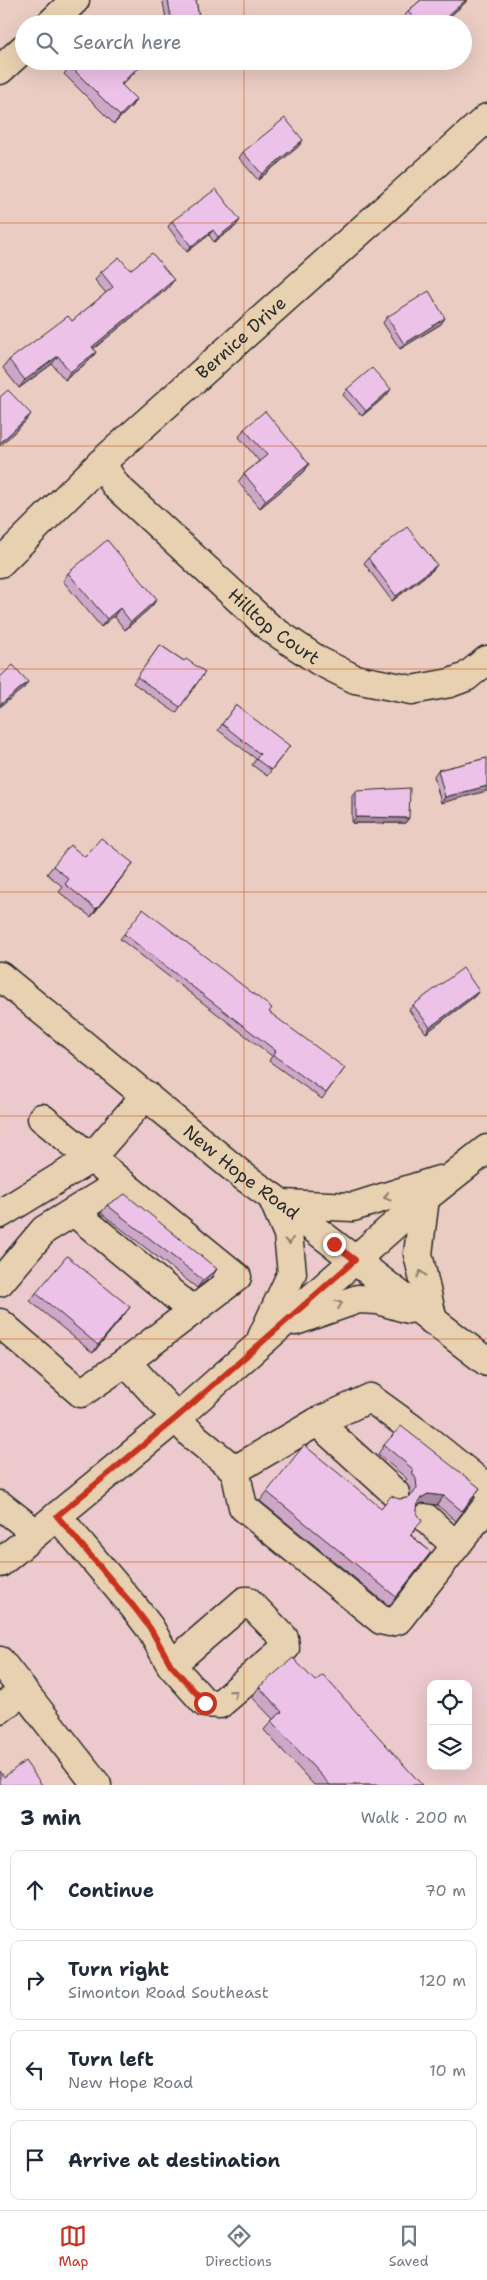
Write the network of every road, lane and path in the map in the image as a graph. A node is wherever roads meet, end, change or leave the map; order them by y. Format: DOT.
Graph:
graph roads {
  1 [pos="75,0"];
  2 [pos="59,15"];
  3 [pos="15,56"];
  4 [pos="0,70"];
  5 [pos="487,118"];
  6 [pos="101,463"];
  7 [pos="0,563"];
  8 [pos="487,660"];
  9 [pos="0,976"];
  10 [pos="146,1095"];
  11 [pos="42,1118"];
  12 [pos="487,1149"];
  13 [pos="90,1159"];
  14 [pos="450,1177"];
  15 [pos="120,1183"];
  16 [pos="425,1198"];
  17 [pos="277,1200"];
  18 [pos="74,1212"];
  19 [pos="0,1214"];
  20 [pos="355,1260"];
  21 [pos="0,1282"];
  22 [pos="193,1311"];
  23 [pos="428,1317"];
  24 [pos="0,1323"];
  25 [pos="268,1336"];
  26 [pos="126,1362"];
  27 [pos="487,1362"];
  28 [pos="176,1418"];
  29 [pos="317,1422"];
  30 [pos="235,1470"];
  31 [pos="393,1483"];
  32 [pos="479,1491"];
  33 [pos="0,1505"];
  34 [pos="57,1516"];
  35 [pos="36,1533"];
  36 [pos="0,1563"];
  37 [pos="0,1661"];
  38 [pos="171,1665"];
  39 [pos="23,1691"];
  40 [pos="0,1709"];
  41 [pos="97,1785"];
  1 -- 2 [label="street"];
  3 -- 4 [label="street"];
  5 -- 6 [label="street, Bernice Drive"];
  6 -- 7 [label="street, Bernice Drive"];
  6 -- 8 [label="street, Hilltop Court"];
  9 -- 10 [label="street, New Hope Road"];
  10 -- 13 [label="street"];
  10 -- 17 [label="street, New Hope Road"];
  11 -- 13 [label="street"];
  12 -- 14 [label="street"];
  13 -- 15 [label="street"];
  13 -- 19 [label="street"];
  14 -- 16 [label="street"];
  14 -- 17 [label="street, one-way"];
  15 -- 18 [label="street"];
  15 -- 22 [label="street"];
  16 -- 20 [label="street"];
  23 -- 16 [label="street, one-way"];
  17 -- 20 [label="street, New Hope Road"];
  17 -- 25 [label="street, one-way"];
  18 -- 21 [label="street"];
  18 -- 22 [label="street"];
  20 -- 23 [label="street, New Hope Road"];
  20 -- 25 [label="street"];
  22 -- 26 [label="street"];
  25 -- 23 [label="street, one-way"];
  23 -- 27 [label="street, New Hope Road"];
  24 -- 26 [label="street"];
  25 -- 28 [label="street"];
  26 -- 28 [label="street"];
  28 -- 30 [label="street"];
  28 -- 34 [label="street"];
  29 -- 30 [label="street"];
  29 -- 31 [label="street"];
  29 -- 32 [label="street"];
  30 -- 32 [label="street"];
  33 -- 35 [label="street"];
  34 -- 35 [label="street"];
  34 -- 38 [label="street"];
  35 -- 36 [label="street"];
  37 -- 39 [label="street"];
  38 -- 38 [label="street, one-way"];
  39 -- 40 [label="street"];
  39 -- 41 [label="street"];
}
